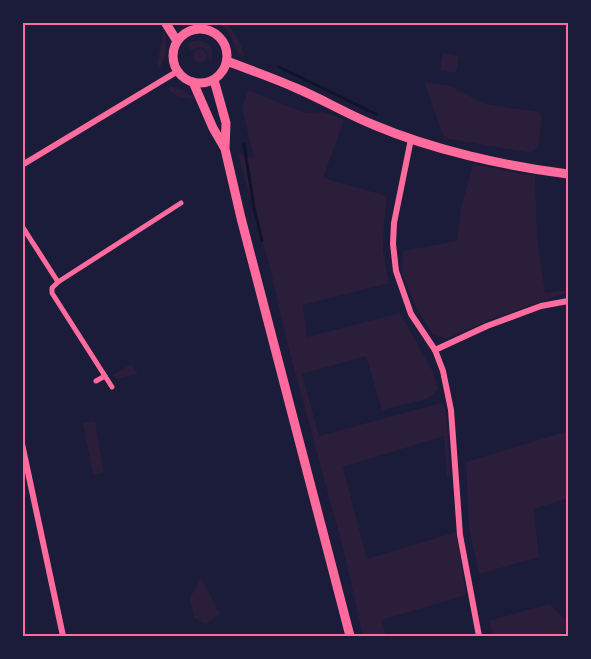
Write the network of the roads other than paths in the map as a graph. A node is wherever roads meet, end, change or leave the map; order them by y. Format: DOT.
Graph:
graph roads {
  1 [pos="165,22"];
  2 [pos="190,26"];
  3 [pos="177,41"];
  4 [pos="227,61"];
  5 [pos="178,71"];
  6 [pos="214,80"];
  7 [pos="193,82"];
  8 [pos="411,139"];
  9 [pos="225,150"];
  10 [pos="22,165"];
  11 [pos="568,174"];
  12 [pos="181,203"];
  13 [pos="22,226"];
  14 [pos="58,282"];
  15 [pos="568,301"];
  16 [pos="435,350"];
  17 [pos="105,376"];
  18 [pos="96,381"];
  19 [pos="112,387"];
  20 [pos="22,444"];
  21 [pos="63,636"];
  22 [pos="350,636"];
  23 [pos="479,636"];
  1 -- 3 [label="main road"];
  2 -- 3 [label="main road"];
  2 -- 4 [label="main road"];
  3 -- 5 [label="main road"];
  4 -- 6 [label="main road"];
  4 -- 8 [label="main road"];
  5 -- 7 [label="main road"];
  5 -- 10 [label="street"];
  6 -- 7 [label="main road"];
  6 -- 9 [label="main road"];
  7 -- 9 [label="main road"];
  8 -- 11 [label="main road"];
  8 -- 16 [label="street"];
  9 -- 22 [label="main road"];
  12 -- 14 [label="street"];
  13 -- 14 [label="street"];
  14 -- 17 [label="street"];
  15 -- 16 [label="street"];
  16 -- 23 [label="street"];
  17 -- 18 [label="street"];
  17 -- 19 [label="street"];
  20 -- 21 [label="street"];
}
